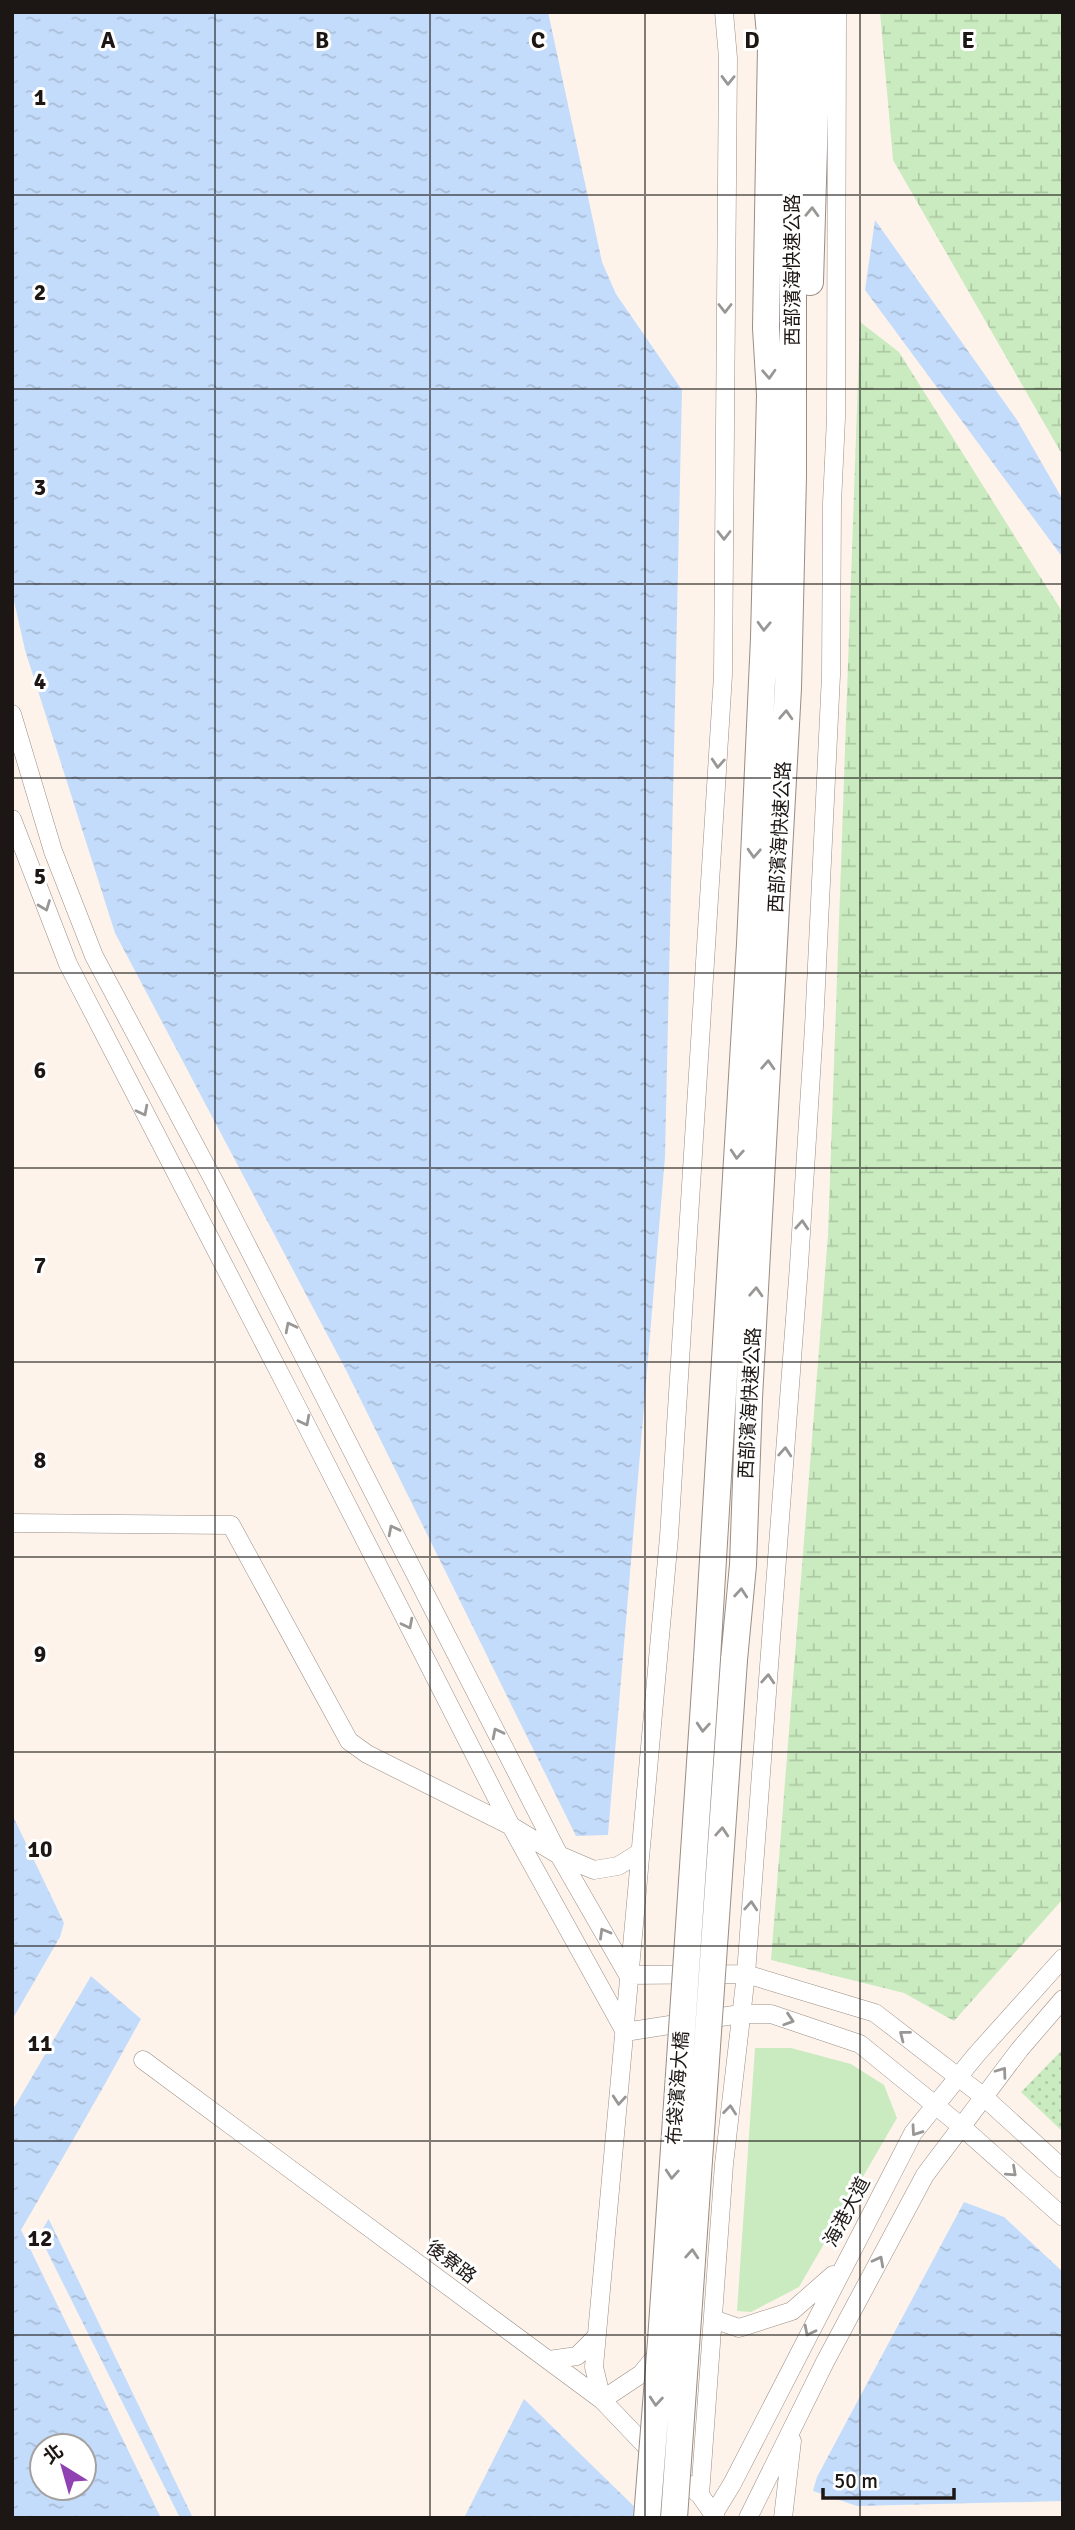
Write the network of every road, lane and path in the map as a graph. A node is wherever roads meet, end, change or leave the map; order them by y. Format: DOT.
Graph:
graph roads {
  1 [pos="724,12"];
  2 [pos="756,12"];
  3 [pos="768,12"];
  4 [pos="793,12"];
  5 [pos="818,12"];
  6 [pos="836,12"];
  7 [pos="766,328"];
  8 [pos="793,476"];
  9 [pos="12,714"];
  10 [pos="12,819"];
  11 [pos="12,1522"];
  12 [pos="707,1659"];
  13 [pos="734,1660"];
  14 [pos="511,1826"];
  15 [pos="639,1853"];
  16 [pos="559,1855"];
  17 [pos="1063,1958"];
  18 [pos="746,1974"];
  19 [pos="628,1975"];
  20 [pos="1063,1999"];
  21 [pos="740,2014"];
  22 [pos="625,2032"];
  23 [pos="143,2060"];
  24 [pos="958,2077"];
  25 [pos="984,2097"];
  26 [pos="935,2105"];
  27 [pos="962,2127"];
  28 [pos="1063,2169"];
  29 [pos="1063,2217"];
  30 [pos="717,2268"];
  31 [pos="841,2268"];
  32 [pos="713,2319"];
  33 [pos="596,2337"];
  34 [pos="549,2360"];
  35 [pos="602,2400"];
  36 [pos="793,2427"];
  37 [pos="700,2495"];
  38 [pos="714,2516"];
  39 [pos="646,2518"];
  40 [pos="674,2518"];
  41 [pos="748,2518"];
  42 [pos="783,2518"];
  1 -- 15 [label="street, one-way"];
  2 -- 7 [label="highway"];
  3 -- 7 [label="highway, 西部濱海快速公路"];
  4 -- 8 [label="highway, 西部濱海快速公路"];
  8 -- 5 [label="highway, one-way"];
  18 -- 6 [label="street, one-way"];
  7 -- 12 [label="highway, 西部濱海快速公路, one-way"];
  13 -- 8 [label="highway, 西部濱海快速公路, one-way"];
  16 -- 9 [label="street, one-way"];
  10 -- 14 [label="street, one-way"];
  11 -- 14 [label="street"];
  12 -- 39 [label="highway, 布袋濱海大橋, one-way, bridge"];
  40 -- 13 [label="highway, 布袋濱海大橋, one-way, bridge"];
  14 -- 16 [label="street"];
  14 -- 22 [label="street"];
  15 -- 16 [label="street"];
  15 -- 19 [label="street"];
  19 -- 16 [label="street, one-way"];
  17 -- 24 [label="street, 海港大道"];
  18 -- 19 [label="street"];
  18 -- 21 [label="street"];
  24 -- 18 [label="street, one-way"];
  19 -- 22 [label="street"];
  25 -- 20 [label="street, one-way"];
  21 -- 22 [label="street"];
  21 -- 26 [label="street, one-way"];
  30 -- 21 [label="street, one-way"];
  22 -- 33 [label="street, one-way"];
  23 -- 34 [label="street, 後寮路"];
  24 -- 25 [label="street"];
  24 -- 26 [label="street, 海港大道"];
  25 -- 27 [label="street"];
  25 -- 28 [label="street"];
  26 -- 27 [label="street"];
  26 -- 31 [label="street, 海港大道, one-way"];
  27 -- 29 [label="street, one-way"];
  36 -- 27 [label="street, one-way"];
  30 -- 32 [label="street"];
  30 -- 35 [label="street"];
  31 -- 32 [label="street"];
  31 -- 38 [label="street, 海港大道, one-way"];
  32 -- 37 [label="street"];
  33 -- 34 [label="street"];
  33 -- 35 [label="street"];
  34 -- 35 [label="street, 後寮路"];
  35 -- 37 [label="street, 後寮路"];
  36 -- 41 [label="street"];
  36 -- 42 [label="street"];
  37 -- 38 [label="street, 後寮路"];
}
